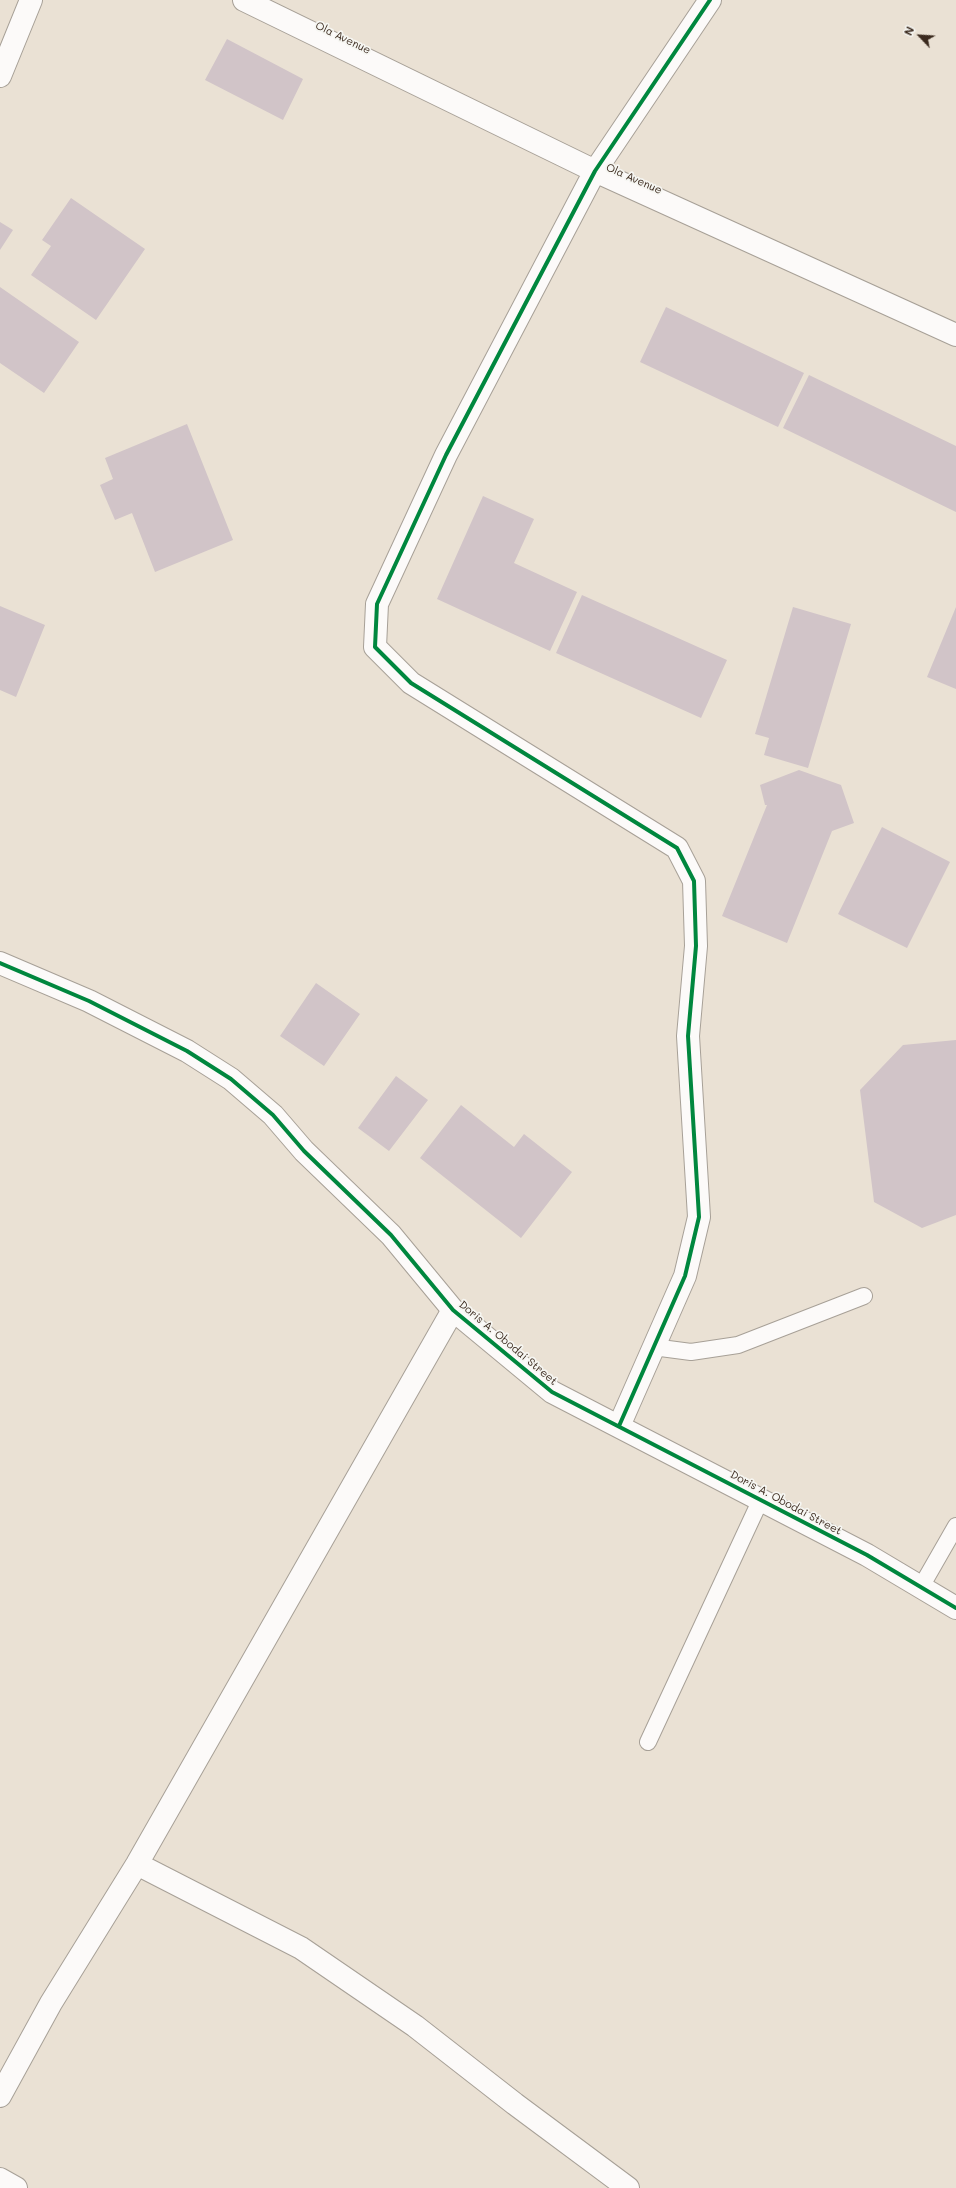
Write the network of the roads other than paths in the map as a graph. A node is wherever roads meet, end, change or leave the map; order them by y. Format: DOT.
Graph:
graph roads {
  1 [pos="31,0"];
  2 [pos="244,0"];
  3 [pos="710,0"];
  4 [pos="0,76"];
  5 [pos="595,171"];
  6 [pos="956,335"];
  7 [pos="0,963"];
  8 [pos="864,1296"];
  9 [pos="453,1310"];
  10 [pos="653,1347"];
  11 [pos="619,1426"];
  12 [pos="761,1499"];
  13 [pos="956,1526"];
  14 [pos="921,1587"];
  15 [pos="956,1608"];
  16 [pos="648,1742"];
  17 [pos="136,1864"];
  18 [pos="0,2096"];
  19 [pos="0,2179"];
  20 [pos="16,2188"];
  21 [pos="628,2188"];
  1 -- 4 [label="street"];
  2 -- 5 [label="street, Ola Avenue"];
  3 -- 5 [label="street"];
  5 -- 6 [label="street, Ola Avenue"];
  5 -- 10 [label="street"];
  7 -- 9 [label="street, Doris A. Obodai Street"];
  8 -- 10 [label="lane"];
  9 -- 11 [label="street, Doris A. Obodai Street"];
  9 -- 17 [label="street"];
  10 -- 11 [label="street"];
  11 -- 12 [label="street, Doris A. Obodai Street"];
  12 -- 14 [label="street, Doris A. Obodai Street"];
  12 -- 16 [label="lane"];
  13 -- 14 [label="lane"];
  14 -- 15 [label="street, Doris A. Obodai Street"];
  17 -- 18 [label="street"];
  17 -- 21 [label="street"];
  19 -- 20 [label="street"];
}
